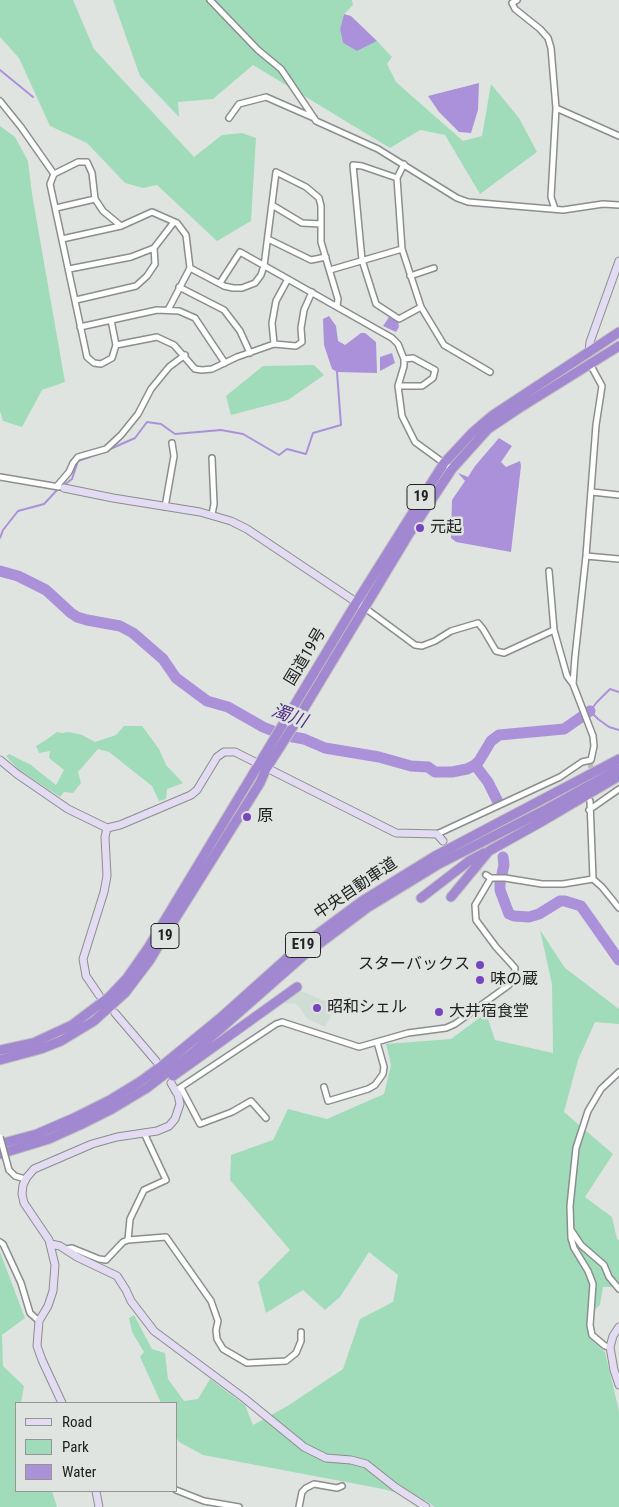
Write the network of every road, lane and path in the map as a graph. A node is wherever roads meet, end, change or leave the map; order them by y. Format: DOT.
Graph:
graph roads {
  1 [pos="210,0"];
  2 [pos="517,0"];
  3 [pos="0,101"];
  4 [pos="556,108"];
  5 [pos="229,118"];
  6 [pos="314,118"];
  7 [pos="619,136"];
  8 [pos="404,164"];
  9 [pos="54,174"];
  10 [pos="397,178"];
  11 [pos="95,199"];
  12 [pos="272,205"];
  13 [pos="619,205"];
  14 [pos="56,208"];
  15 [pos="555,209"];
  16 [pos="174,222"];
  17 [pos="321,224"];
  18 [pos="121,226"];
  19 [pos="62,239"];
  20 [pos="268,239"];
  21 [pos="154,248"];
  22 [pos="402,249"];
  23 [pos="326,257"];
  24 [pos="362,260"];
  25 [pos="619,261"];
  26 [pos="264,266"];
  27 [pos="190,268"];
  28 [pos="434,268"];
  29 [pos="69,269"];
  30 [pos="330,270"];
  31 [pos="410,276"];
  32 [pos="288,280"];
  33 [pos="220,283"];
  34 [pos="178,287"];
  35 [pos="312,292"];
  36 [pos="76,300"];
  37 [pos="338,306"];
  38 [pos="421,307"];
  39 [pos="168,310"];
  40 [pos="111,320"];
  41 [pos="80,327"];
  42 [pos="619,332"];
  43 [pos="274,344"];
  44 [pos="116,346"];
  45 [pos="619,346"];
  46 [pos="589,352"];
  47 [pos="250,353"];
  48 [pos="185,355"];
  49 [pos="404,359"];
  50 [pos="224,363"];
  51 [pos="590,364"];
  52 [pos="490,372"];
  53 [pos="398,386"];
  54 [pos="172,443"];
  55 [pos="212,458"];
  56 [pos="444,463"];
  57 [pos="452,468"];
  58 [pos="0,477"];
  59 [pos="60,487"];
  60 [pos="592,492"];
  61 [pos="619,496"];
  62 [pos="165,507"];
  63 [pos="212,514"];
  64 [pos="586,556"];
  65 [pos="619,559"];
  66 [pos="549,571"];
  67 [pos="356,603"];
  68 [pos="365,608"];
  69 [pos="554,630"];
  70 [pos="574,684"];
  71 [pos="290,722"];
  72 [pos="619,759"];
  73 [pos="0,760"];
  74 [pos="263,767"];
  75 [pos="619,769"];
  76 [pos="619,776"];
  77 [pos="619,789"];
  78 [pos="590,801"];
  79 [pos="589,810"];
  80 [pos="107,828"];
  81 [pos="437,834"];
  82 [pos="443,841"];
  83 [pos="489,850"];
  84 [pos="593,878"];
  85 [pos="451,897"];
  86 [pos="421,898"];
  87 [pos="619,908"];
  88 [pos="297,987"];
  89 [pos="98,995"];
  90 [pos="115,1013"];
  91 [pos="377,1042"];
  92 [pos="0,1050"];
  93 [pos="0,1060"];
  94 [pos="156,1061"];
  95 [pos="619,1072"];
  96 [pos="170,1083"];
  97 [pos="324,1087"];
  98 [pos="178,1089"];
  99 [pos="266,1118"];
  100 [pos="144,1133"];
  101 [pos="0,1137"];
  102 [pos="49,1138"];
  103 [pos="0,1144"];
  104 [pos="0,1154"];
  105 [pos="25,1179"];
  106 [pos="571,1230"];
  107 [pos="128,1240"];
  108 [pos="1,1244"];
  109 [pos="51,1244"];
  110 [pos="66,1249"];
  111 [pos="619,1290"];
  112 [pos="39,1322"];
  113 [pos="619,1327"];
  114 [pos="301,1332"];
  115 [pos="610,1346"];
  116 [pos="619,1385"];
  117 [pos="62,1402"];
  118 [pos="342,1486"];
  119 [pos="178,1491"];
  120 [pos="96,1492"];
  121 [pos="99,1507"];
  122 [pos="239,1507"];
  123 [pos="298,1507"];
  124 [pos="426,1507"];
  1 -- 6 [label="street"];
  2 -- 4 [label="street"];
  3 -- 9 [label="street"];
  4 -- 7 [label="street"];
  4 -- 15 [label="street"];
  5 -- 6 [label="street"];
  6 -- 8 [label="street"];
  8 -- 10 [label="street"];
  8 -- 15 [label="street"];
  9 -- 11 [label="street"];
  9 -- 14 [label="street"];
  10 -- 22 [label="street"];
  10 -- 24 [label="street"];
  11 -- 14 [label="street"];
  11 -- 18 [label="street"];
  12 -- 17 [label="street"];
  12 -- 17 [label="street"];
  12 -- 20 [label="street"];
  13 -- 15 [label="street"];
  14 -- 19 [label="street"];
  16 -- 18 [label="street"];
  16 -- 21 [label="street"];
  16 -- 27 [label="street"];
  17 -- 23 [label="street"];
  18 -- 19 [label="street"];
  19 -- 29 [label="street"];
  20 -- 23 [label="street"];
  20 -- 26 [label="street"];
  21 -- 29 [label="street"];
  21 -- 36 [label="street"];
  22 -- 24 [label="street"];
  22 -- 31 [label="street"];
  23 -- 30 [label="street"];
  24 -- 30 [label="street"];
  24 -- 38 [label="street"];
  25 -- 46 [label="street"];
  26 -- 32 [label="street"];
  26 -- 33 [label="street"];
  26 -- 33 [label="street"];
  27 -- 33 [label="street"];
  27 -- 34 [label="street"];
  28 -- 31 [label="street"];
  29 -- 36 [label="street"];
  30 -- 37 [label="street"];
  31 -- 38 [label="street"];
  32 -- 35 [label="street"];
  32 -- 43 [label="street"];
  34 -- 39 [label="street"];
  34 -- 47 [label="street"];
  35 -- 37 [label="street"];
  35 -- 43 [label="street"];
  36 -- 41 [label="street"];
  37 -- 49 [label="street"];
  38 -- 52 [label="street"];
  39 -- 40 [label="street"];
  39 -- 50 [label="street"];
  40 -- 41 [label="street"];
  40 -- 44 [label="street"];
  41 -- 44 [label="street"];
  42 -- 46 [label="highway, 国道19号 / 19"];
  43 -- 47 [label="street"];
  44 -- 48 [label="street"];
  45 -- 51 [label="highway, 国道19号 / 19"];
  46 -- 56 [label="highway, 国道19号 / 19"];
  47 -- 50 [label="street"];
  48 -- 50 [label="street"];
  48 -- 59 [label="street"];
  49 -- 53 [label="street"];
  49 -- 53 [label="street"];
  51 -- 57 [label="highway, 国道19号 / 19"];
  51 -- 60 [label="street"];
  53 -- 56 [label="street"];
  54 -- 62 [label="street"];
  55 -- 63 [label="street"];
  56 -- 57 [label="street"];
  56 -- 67 [label="highway, 国道19号 / 19"];
  57 -- 68 [label="highway, 国道19号 / 19"];
  58 -- 59 [label="street"];
  59 -- 62 [label="street"];
  60 -- 61 [label="street"];
  60 -- 64 [label="street"];
  62 -- 63 [label="street"];
  63 -- 67 [label="street"];
  64 -- 65 [label="street"];
  64 -- 70 [label="street"];
  66 -- 69 [label="street"];
  67 -- 68 [label="street"];
  67 -- 71 [label="highway, 国道19号 / 19"];
  68 -- 69 [label="street"];
  68 -- 71 [label="highway, 国道19号 / 19"];
  69 -- 70 [label="street"];
  70 -- 81 [label="street"];
  71 -- 74 [label="highway, 国道19号 / 19"];
  72 -- 103 [label="highway, 中央自動車道 / E19"];
  73 -- 80 [label="street"];
  74 -- 80 [label="street"];
  74 -- 81 [label="street"];
  74 -- 92 [label="highway, 国道19号 / 19"];
  74 -- 93 [label="highway, 国道19号 / 19"];
  75 -- 102 [label="highway, 中央自動車道 / E19"];
  76 -- 83 [label="highway"];
  77 -- 79 [label="street"];
  78 -- 79 [label="street"];
  79 -- 84 [label="street"];
  80 -- 89 [label="street"];
  81 -- 82 [label="street"];
  83 -- 85 [label="highway"];
  83 -- 86 [label="highway"];
  84 -- 87 [label="street"];
  84 -- 91 [label="street"];
  88 -- 102 [label="highway"];
  90 -- 94 [label="street"];
  91 -- 97 [label="street"];
  91 -- 98 [label="street"];
  95 -- 106 [label="street"];
  96 -- 98 [label="street"];
  98 -- 99 [label="street"];
  98 -- 100 [label="street"];
  100 -- 105 [label="street"];
  100 -- 107 [label="street"];
  101 -- 105 [label="street, bridge"];
  102 -- 104 [label="highway, 中央自動車道 / E19"];
  105 -- 109 [label="street"];
  106 -- 111 [label="street"];
  106 -- 115 [label="street"];
  107 -- 110 [label="street"];
  107 -- 114 [label="street"];
  108 -- 112 [label="street"];
  109 -- 110 [label="street"];
  109 -- 112 [label="street"];
  110 -- 124 [label="street"];
  112 -- 117 [label="street"];
  113 -- 115 [label="street"];
  115 -- 116 [label="street"];
  118 -- 123 [label="street"];
  119 -- 122 [label="street"];
  120 -- 121 [label="street"];
}
